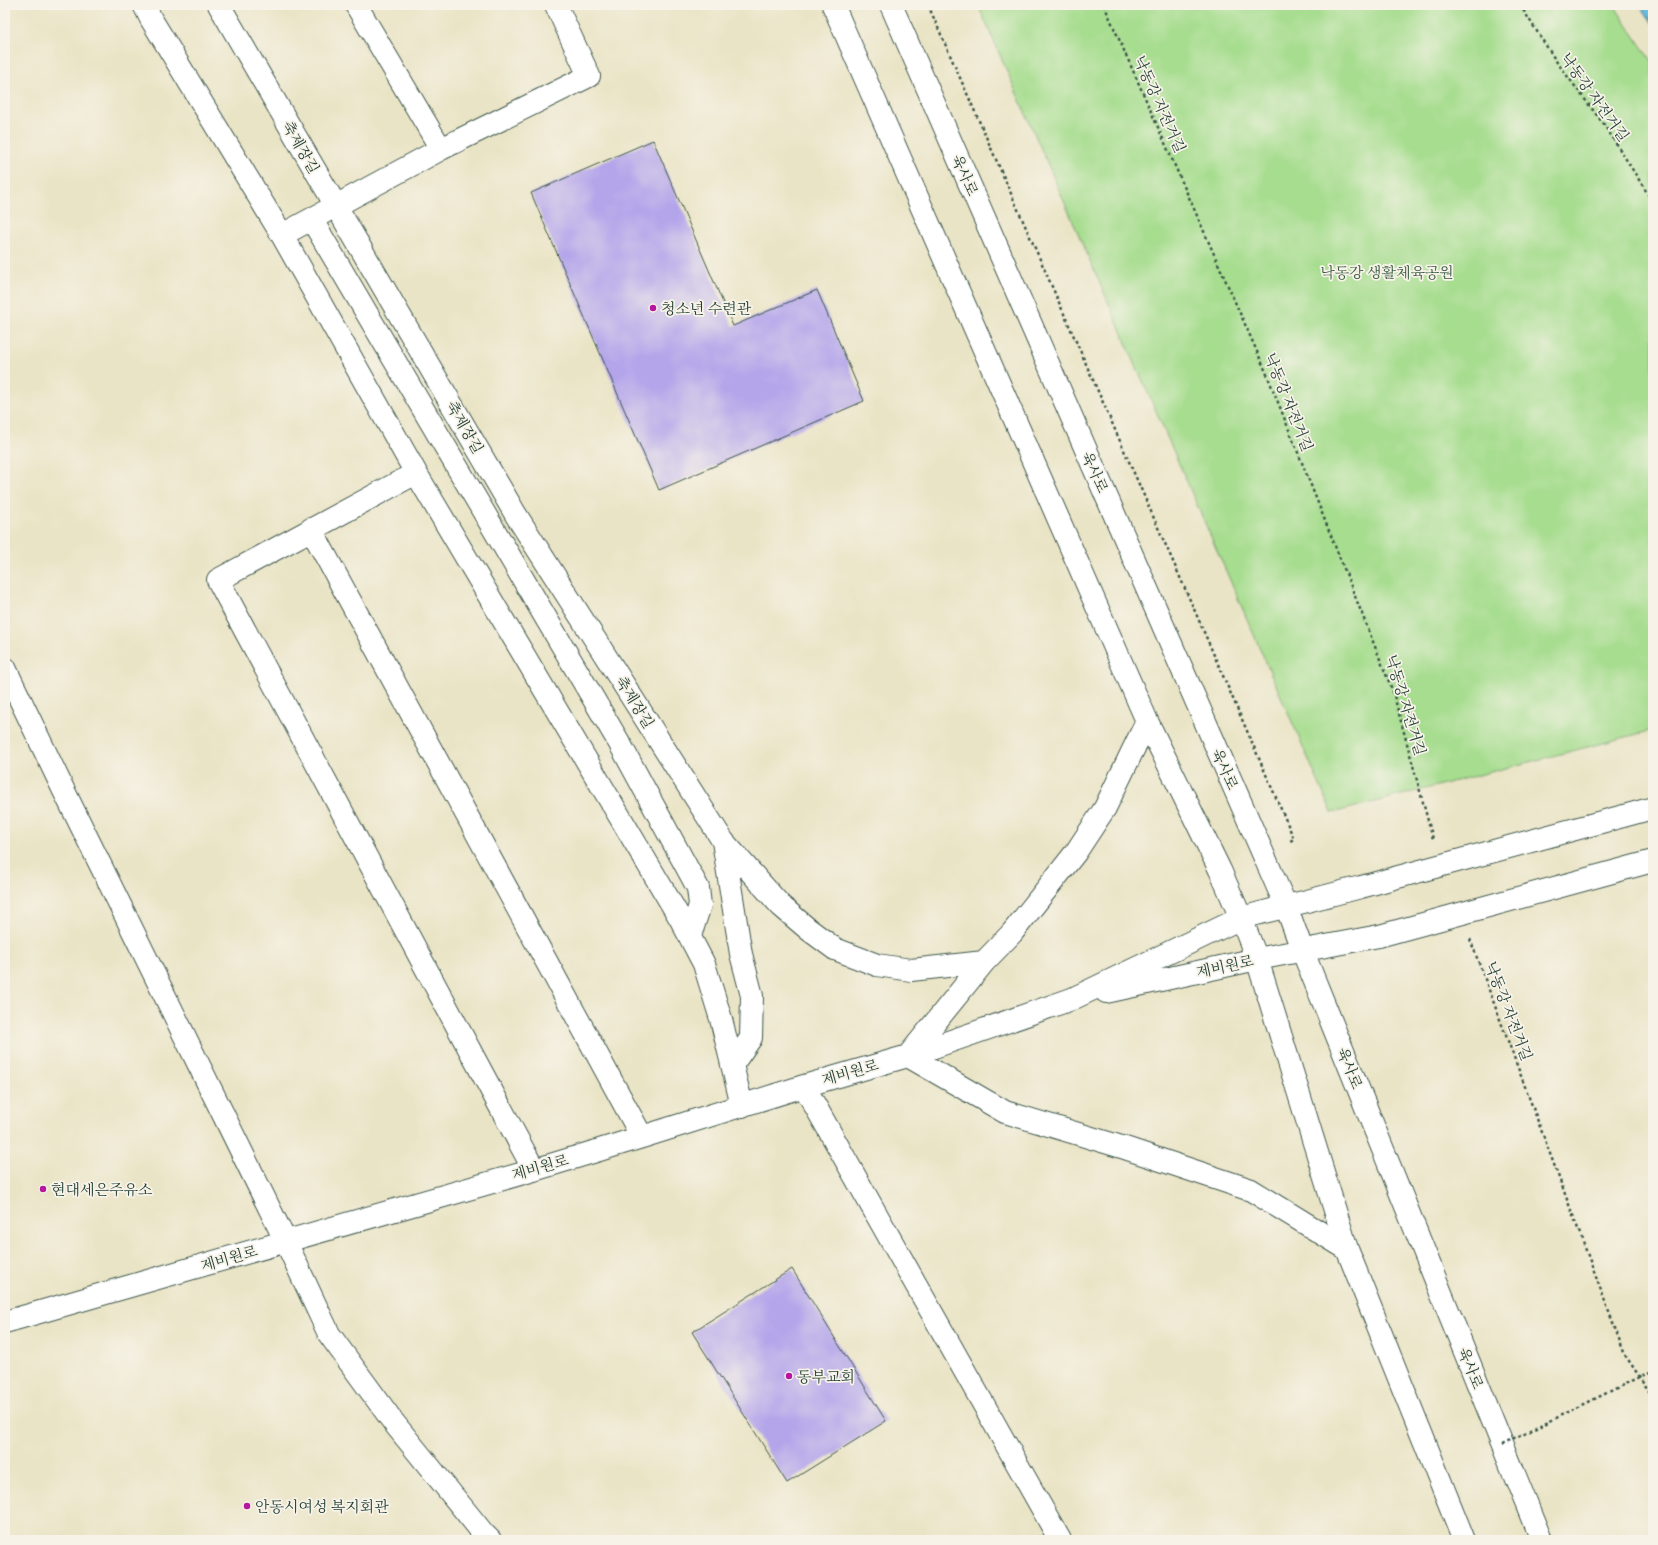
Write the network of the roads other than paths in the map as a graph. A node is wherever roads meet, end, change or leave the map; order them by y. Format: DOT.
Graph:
graph roads {
  1 [pos="144,5"];
  2 [pos="219,5"];
  3 [pos="356,5"];
  4 [pos="556,5"];
  5 [pos="832,5"];
  6 [pos="891,5"];
  7 [pos="441,149"];
  8 [pos="336,207"];
  9 [pos="312,220"];
  10 [pos="282,235"];
  11 [pos="416,473"];
  12 [pos="311,529"];
  13 [pos="5,668"];
  14 [pos="1147,722"];
  15 [pos="1653,808"];
  16 [pos="723,840"];
  17 [pos="1653,861"];
  18 [pos="1286,906"];
  19 [pos="1242,918"];
  20 [pos="690,936"];
  21 [pos="1303,952"];
  22 [pos="1257,959"];
  23 [pos="984,962"];
  24 [pos="1072,999"];
  25 [pos="908,1056"];
  26 [pos="732,1065"];
  27 [pos="804,1086"];
  28 [pos="742,1106"];
  29 [pos="642,1137"];
  30 [pos="534,1170"];
  31 [pos="286,1242"];
  32 [pos="1347,1249"];
  33 [pos="5,1322"];
  34 [pos="490,1540"];
  35 [pos="1060,1540"];
  36 [pos="1464,1540"];
  37 [pos="1541,1540"];
  1 -- 10 [label="street"];
  2 -- 8 [label="street, 축제장길"];
  3 -- 7 [label="street"];
  4 -- 7 [label="street"];
  5 -- 14 [label="street"];
  6 -- 18 [label="street, 육사로"];
  7 -- 8 [label="street"];
  8 -- 9 [label="street"];
  8 -- 16 [label="street, 축제장길"];
  9 -- 10 [label="street"];
  9 -- 20 [label="street"];
  10 -- 11 [label="street"];
  11 -- 12 [label="street"];
  11 -- 20 [label="street"];
  12 -- 29 [label="street"];
  12 -- 30 [label="street"];
  13 -- 31 [label="street"];
  14 -- 19 [label="street"];
  14 -- 23 [label="street"];
  15 -- 18 [label="street, 제비원로, bridge"];
  16 -- 23 [label="street"];
  16 -- 26 [label="street"];
  17 -- 21 [label="street, 제비원로, bridge"];
  18 -- 19 [label="street, 제비원로"];
  18 -- 21 [label="street, 육사로"];
  19 -- 22 [label="street"];
  19 -- 24 [label="street, 제비원로"];
  20 -- 26 [label="street"];
  21 -- 22 [label="street, 제비원로"];
  21 -- 37 [label="street, 육사로"];
  22 -- 24 [label="street, 제비원로"];
  22 -- 32 [label="street"];
  23 -- 25 [label="street"];
  24 -- 25 [label="street, 제비원로"];
  25 -- 27 [label="street, 제비원로"];
  25 -- 32 [label="street"];
  26 -- 28 [label="street"];
  27 -- 28 [label="street, 제비원로"];
  27 -- 35 [label="street"];
  28 -- 29 [label="street, 제비원로"];
  29 -- 30 [label="street, 제비원로"];
  30 -- 31 [label="street, 제비원로"];
  31 -- 33 [label="street, 제비원로"];
  31 -- 34 [label="street"];
  32 -- 36 [label="street"];
}
